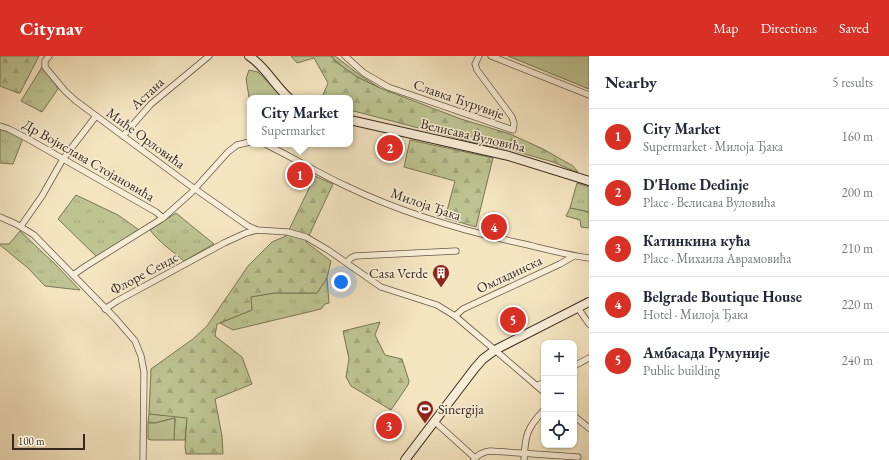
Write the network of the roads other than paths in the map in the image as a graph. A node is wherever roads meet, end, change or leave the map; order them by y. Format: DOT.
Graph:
graph roads {
  1 [pos="49,56"];
  2 [pos="209,56"];
  3 [pos="248,56"];
  4 [pos="345,56"];
  5 [pos="479,56"];
  6 [pos="491,56"];
  7 [pos="287,95"];
  8 [pos="589,95"];
  9 [pos="96,116"];
  10 [pos="353,121"];
  11 [pos="0,126"];
  12 [pos="123,136"];
  13 [pos="247,143"];
  14 [pos="271,147"];
  15 [pos="63,159"];
  16 [pos="589,181"];
  17 [pos="195,189"];
  18 [pos="0,217"];
  19 [pos="163,218"];
  20 [pos="244,223"];
  21 [pos="21,226"];
  22 [pos="256,230"];
  23 [pos="241,236"];
  24 [pos="456,251"];
  25 [pos="574,256"];
  26 [pos="589,258"];
  27 [pos="346,262"];
  28 [pos="73,275"];
  29 [pos="589,302"];
  30 [pos="105,308"];
  31 [pos="578,308"];
  32 [pos="455,316"];
  33 [pos="589,324"];
  34 [pos="495,350"];
  35 [pos="589,358"];
  36 [pos="577,364"];
  37 [pos="541,384"];
  38 [pos="536,386"];
  39 [pos="541,390"];
  40 [pos="542,412"];
  41 [pos="577,418"];
  42 [pos="434,421"];
  43 [pos="589,428"];
  44 [pos="524,453"];
  45 [pos="578,456"];
  46 [pos="474,459"];
  47 [pos="143,460"];
  48 [pos="404,460"];
  49 [pos="524,460"];
  1 -- 9 [label="street, Миће Орловића"];
  2 -- 12 [label="street, Астана"];
  3 -- 7 [label="street"];
  4 -- 5 [label="street, Славка Ћурувије"];
  6 -- 8 [label="street"];
  9 -- 12 [label="street, Миће Орловића"];
  9 -- 15 [label="street"];
  10 -- 16 [label="street, Велисава Вуловића"];
  11 -- 15 [label="street, Др Војислава Стојановића"];
  12 -- 17 [label="street, Миће Орловића"];
  13 -- 17 [label="street"];
  14 -- 25 [label="street, Милоја Ђака"];
  15 -- 19 [label="street, Др Војислава Стојановића"];
  15 -- 21 [label="street"];
  17 -- 19 [label="street"];
  17 -- 20 [label="street, Миће Орловића"];
  18 -- 21 [label="street"];
  19 -- 28 [label="street"];
  20 -- 22 [label="street, Миће Орловића"];
  20 -- 23 [label="street"];
  21 -- 28 [label="street"];
  22 -- 23 [label="street, Флоре Сендс"];
  22 -- 27 [label="street, Миће Орловића"];
  23 -- 30 [label="street, Флоре Сендс"];
  24 -- 27 [label="street"];
  25 -- 26 [label="street, Милоја Ђака"];
  25 -- 32 [label="street, Омладинска"];
  27 -- 32 [label="street, Миће Орловића"];
  28 -- 30 [label="street"];
  29 -- 31 [label="street"];
  30 -- 47 [label="street, Флоре Сендс"];
  31 -- 33 [label="street"];
  31 -- 34 [label="street"];
  32 -- 34 [label="street, Миће Орловића"];
  34 -- 38 [label="street, Миће Орловића"];
  34 -- 42 [label="street"];
  35 -- 36 [label="street"];
  37 -- 38 [label="street"];
  38 -- 39 [label="street, Миће Орловића"];
  40 -- 44 [label="street"];
  41 -- 43 [label="street"];
  42 -- 46 [label="street"];
  42 -- 48 [label="street"];
  44 -- 45 [label="street"];
  44 -- 46 [label="street"];
  44 -- 49 [label="street"];
}
